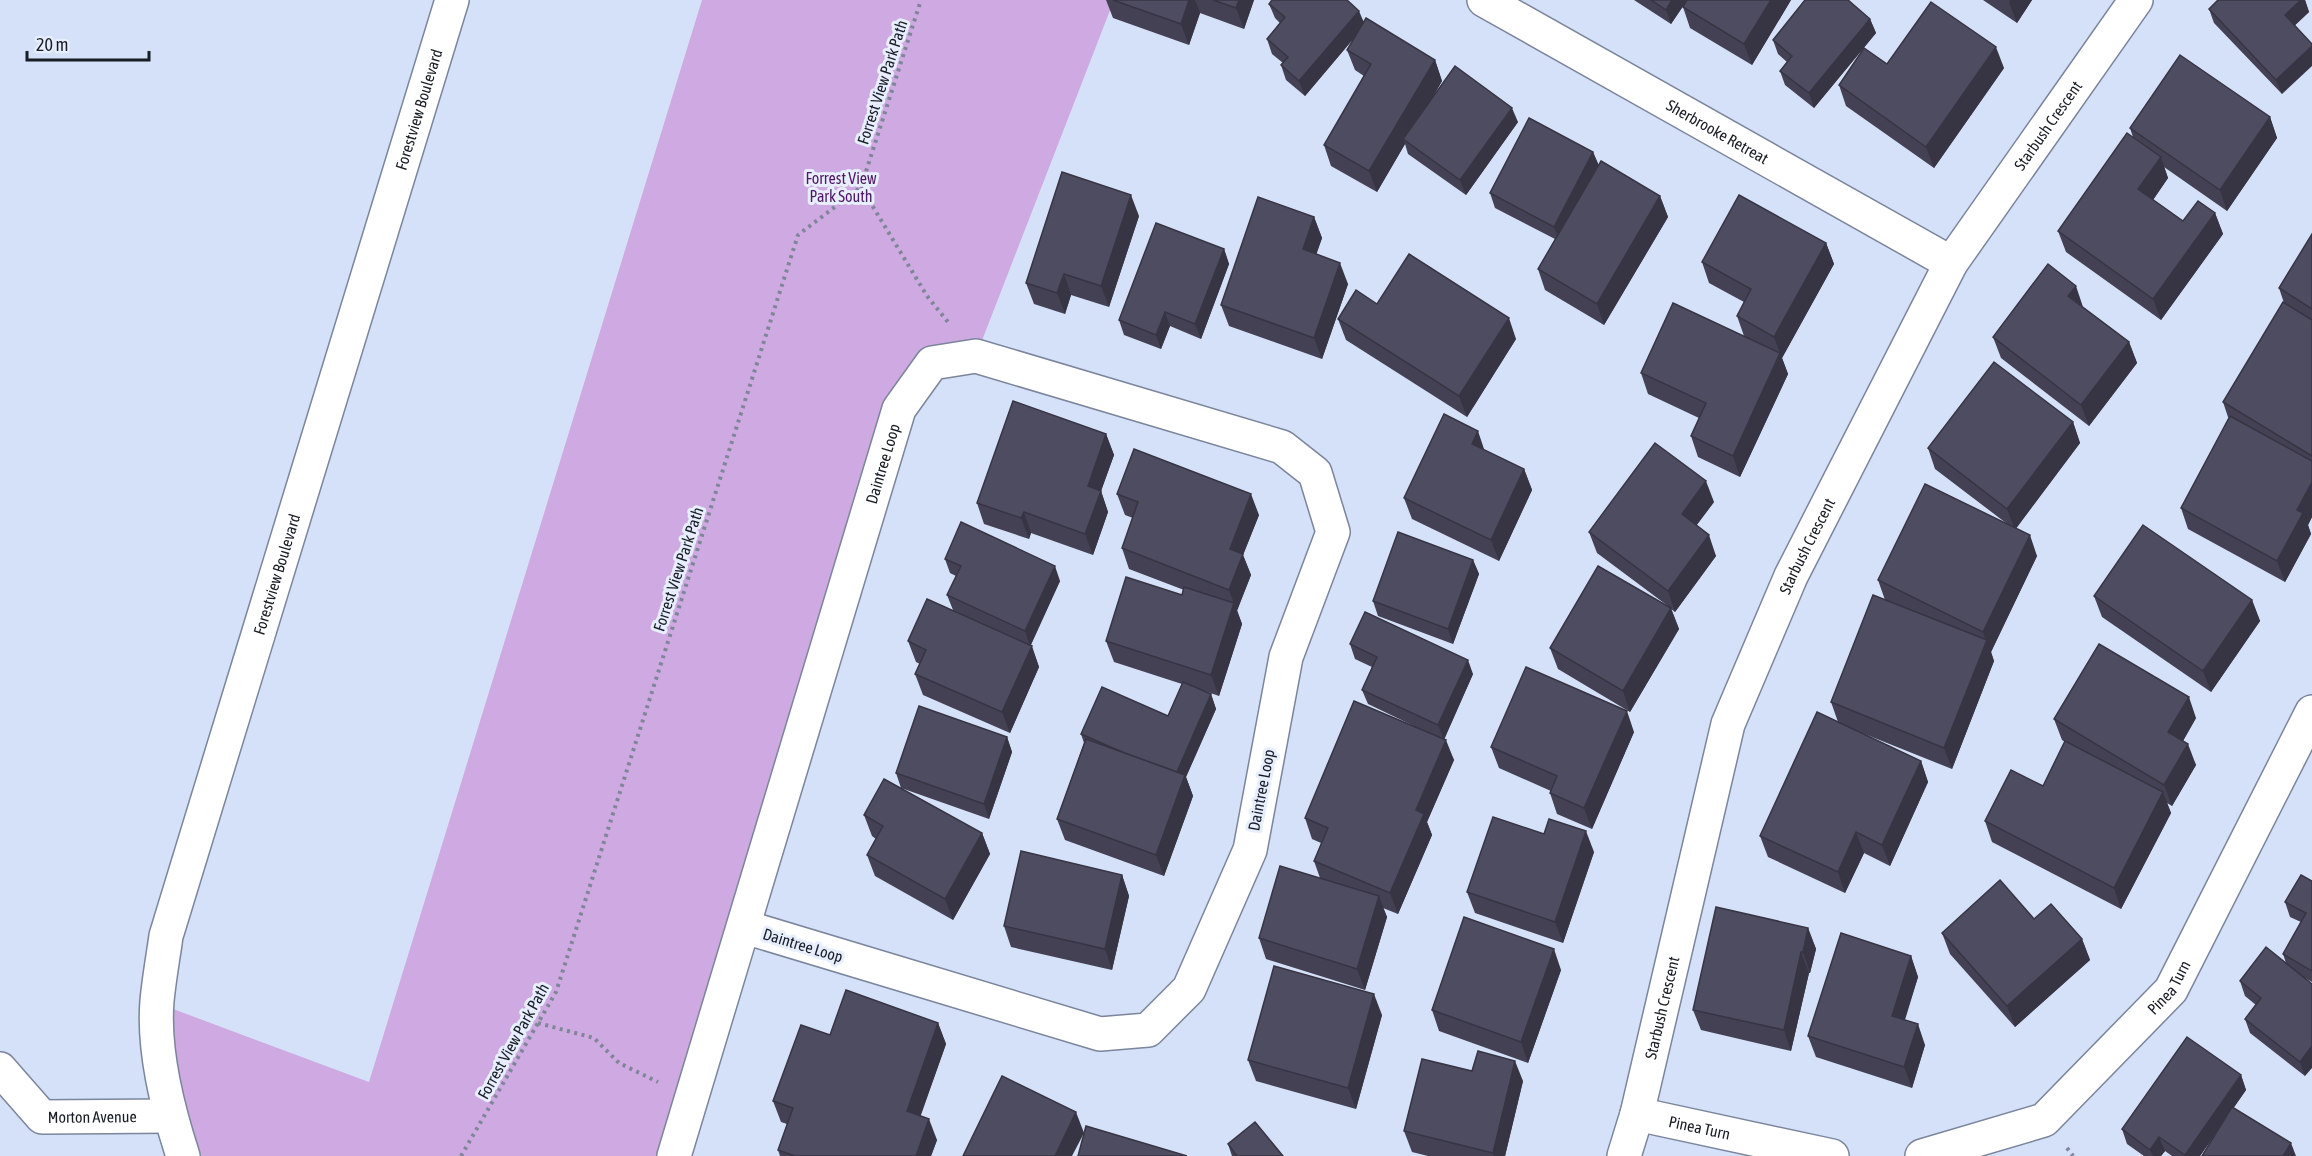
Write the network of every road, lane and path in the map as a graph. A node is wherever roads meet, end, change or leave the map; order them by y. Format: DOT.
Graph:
graph roads {
  1 [pos="453,0"];
  2 [pos="921,0"];
  3 [pos="1484,0"];
  4 [pos="2136,0"];
  5 [pos="861,187"];
  6 [pos="1951,263"];
  7 [pos="976,356"];
  8 [pos="2312,712"];
  9 [pos="745,927"];
  10 [pos="538,1023"];
  11 [pos="0,1069"];
  12 [pos="692,1098"];
  13 [pos="1637,1114"];
  14 [pos="170,1116"];
  15 [pos="183,1156"];
  16 [pos="461,1156"];
  17 [pos="674,1156"];
  18 [pos="1624,1156"];
  19 [pos="1832,1156"];
  20 [pos="1922,1156"];
  1 -- 14 [label="street, Forestview Boulevard"];
  2 -- 5 [label="path, Forrest View Park Path"];
  3 -- 6 [label="street, Sherbrooke Retreat"];
  4 -- 6 [label="street, Starbush Crescent"];
  5 -- 7 [label="path"];
  5 -- 10 [label="path, Forrest View Park Path"];
  6 -- 13 [label="street, Starbush Crescent"];
  7 -- 9 [label="street, Daintree Loop"];
  7 -- 9 [label="street, Daintree Loop"];
  8 -- 20 [label="street, Pinea Turn"];
  9 -- 12 [label="street, Daintree Loop"];
  10 -- 12 [label="path"];
  10 -- 16 [label="path, Forrest View Park Path"];
  11 -- 14 [label="street, Morton Avenue"];
  12 -- 17 [label="street, Daintree Loop"];
  13 -- 18 [label="street, Starbush Crescent"];
  13 -- 19 [label="street, Pinea Turn"];
  14 -- 15 [label="street, Forestview Boulevard"];
}
